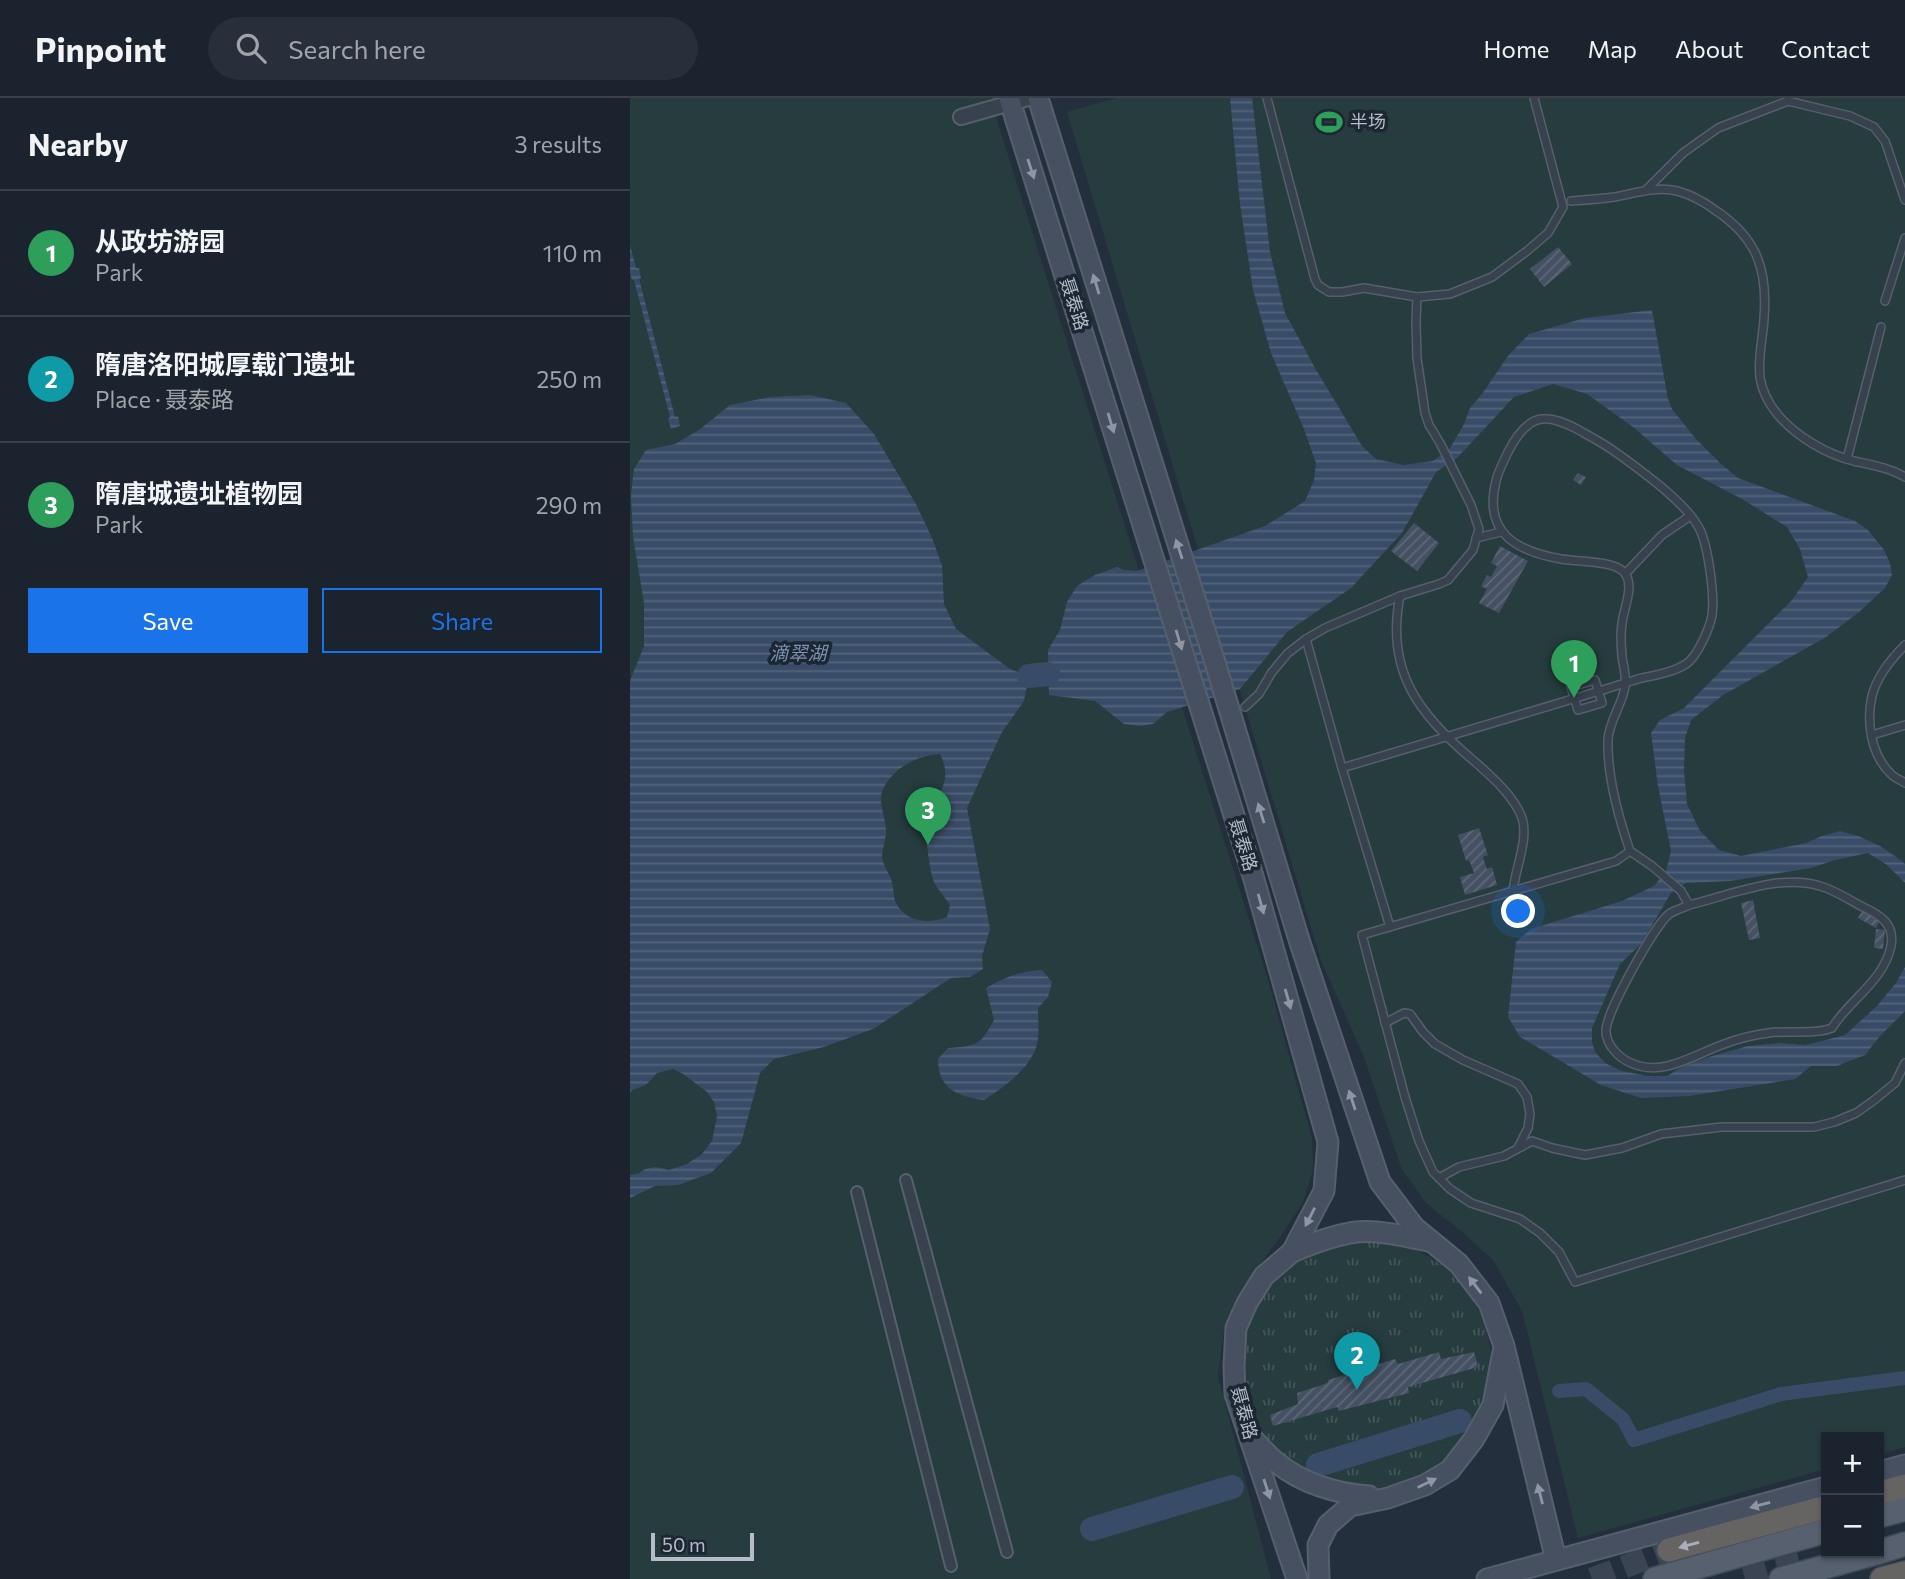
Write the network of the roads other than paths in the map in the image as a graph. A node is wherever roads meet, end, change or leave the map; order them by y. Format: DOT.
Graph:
graph roads {
  1 [pos="1038,98"];
  2 [pos="1267,98"];
  3 [pos="1534,98"];
  4 [pos="1015,100"];
  5 [pos="1784,100"];
  6 [pos="961,117"];
  7 [pos="1558,190"];
  8 [pos="1645,191"];
  9 [pos="1905,200"];
  10 [pos="1571,201"];
  11 [pos="1563,207"];
  12 [pos="1905,239"];
  13 [pos="1417,297"];
  14 [pos="1885,301"];
  15 [pos="1881,327"];
  16 [pos="1847,459"];
  17 [pos="1905,477"];
  18 [pos="1690,516"];
  19 [pos="1501,532"];
  20 [pos="1476,538"];
  21 [pos="1626,573"];
  22 [pos="1400,596"];
  23 [pos="1306,639"];
  24 [pos="1905,645"];
  25 [pos="1626,683"];
  26 [pos="1598,691"];
  27 [pos="1574,698"];
  28 [pos="1245,707"];
  29 [pos="1905,725"];
  30 [pos="1871,735"];
  31 [pos="1446,737"];
  32 [pos="1342,768"];
  33 [pos="1905,783"];
  34 [pos="1630,851"];
  35 [pos="1513,891"];
  36 [pos="1689,905"];
  37 [pos="1390,927"];
  38 [pos="1385,1023"];
  39 [pos="1905,1065"];
  40 [pos="1518,1149"];
  41 [pos="1439,1178"];
  42 [pos="906,1180"];
  43 [pos="1905,1180"];
  44 [pos="856,1192"];
  45 [pos="1433,1242"];
  46 [pos="1292,1252"];
  47 [pos="1504,1346"];
  48 [pos="1249,1435"];
  49 [pos="1905,1465"];
  50 [pos="1884,1471"];
  51 [pos="1905,1486"];
  52 [pos="1821,1488"];
  53 [pos="1884,1492"];
  54 [pos="1388,1498"];
  55 [pos="1821,1508"];
  56 [pos="1905,1509"];
  57 [pos="1884,1515"];
  58 [pos="1821,1532"];
  59 [pos="1905,1544"];
  60 [pos="1669,1550"];
  61 [pos="1884,1550"];
  62 [pos="1007,1552"];
  63 [pos="1856,1558"];
  64 [pos="1556,1560"];
  65 [pos="951,1566"];
  66 [pos="1905,1573"];
  67 [pos="1297,1579"];
  68 [pos="1319,1579"];
  69 [pos="1487,1579"];
  70 [pos="1655,1579"];
  71 [pos="1781,1579"];
  72 [pos="1882,1579"];
  45 -- 1 [label="main road, 聂泰路, one-way"];
  2 -- 13 [label="lane"];
  3 -- 7 [label="lane"];
  4 -- 6 [label="street"];
  4 -- 46 [label="main road, 聂泰路, one-way"];
  5 -- 8 [label="lane"];
  5 -- 9 [label="lane"];
  7 -- 10 [label="lane"];
  7 -- 11 [label="lane"];
  8 -- 10 [label="lane"];
  8 -- 16 [label="lane"];
  10 -- 11 [label="lane"];
  11 -- 13 [label="lane"];
  12 -- 14 [label="lane"];
  13 -- 20 [label="lane"];
  15 -- 16 [label="lane"];
  16 -- 17 [label="lane"];
  18 -- 19 [label="lane"];
  18 -- 21 [label="lane"];
  18 -- 25 [label="lane"];
  19 -- 20 [label="lane"];
  19 -- 21 [label="lane"];
  20 -- 22 [label="lane"];
  21 -- 25 [label="lane"];
  22 -- 23 [label="lane"];
  22 -- 31 [label="lane"];
  23 -- 28 [label="lane"];
  23 -- 32 [label="lane"];
  24 -- 30 [label="lane"];
  25 -- 26 [label="lane"];
  25 -- 34 [label="lane"];
  26 -- 27 [label="lane"];
  26 -- 27 [label="lane"];
  26 -- 27 [label="lane"];
  27 -- 31 [label="lane"];
  29 -- 30 [label="lane"];
  30 -- 33 [label="lane"];
  31 -- 32 [label="lane"];
  31 -- 35 [label="lane"];
  32 -- 37 [label="lane"];
  34 -- 35 [label="lane"];
  34 -- 36 [label="lane"];
  35 -- 37 [label="lane"];
  36 -- 36 [label="lane"];
  37 -- 38 [label="lane"];
  38 -- 40 [label="lane"];
  38 -- 41 [label="lane"];
  39 -- 40 [label="lane"];
  40 -- 41 [label="lane"];
  41 -- 43 [label="lane"];
  42 -- 62 [label="street"];
  44 -- 65 [label="street"];
  45 -- 46 [label="main road"];
  47 -- 45 [label="main road, 聂泰路, one-way"];
  46 -- 48 [label="main road, 聂泰路"];
  54 -- 47 [label="main road, one-way"];
  64 -- 47 [label="main road, 聂泰路, one-way"];
  48 -- 54 [label="main road"];
  48 -- 67 [label="main road, 聂泰路, one-way"];
  49 -- 50 [label="main road"];
  51 -- 53 [label="highway"];
  52 -- 64 [label="main road, one-way"];
  54 -- 68 [label="main road"];
  55 -- 60 [label="highway, one-way"];
  56 -- 57 [label="main road"];
  58 -- 70 [label="main road"];
  59 -- 61 [label="main road"];
  63 -- 71 [label="main road"];
  64 -- 69 [label="main road"];
  66 -- 72 [label="highway"];
}
